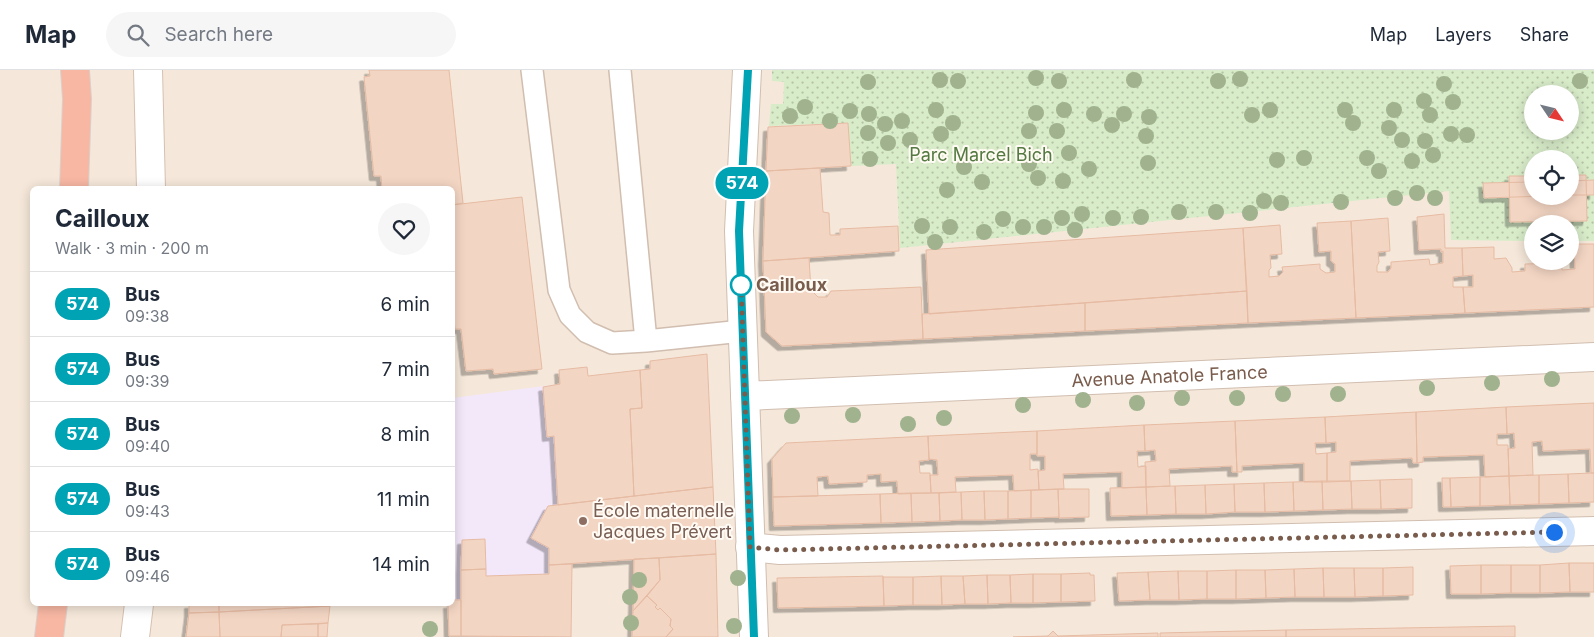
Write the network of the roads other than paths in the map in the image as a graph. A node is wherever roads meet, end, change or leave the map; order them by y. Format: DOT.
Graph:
graph roads {
  1 [pos="75,70"];
  2 [pos="148,70"];
  3 [pos="532,70"];
  4 [pos="620,70"];
  5 [pos="748,70"];
  6 [pos="74,186"];
  7 [pos="151,186"];
  8 [pos="742,331"];
  9 [pos="646,341"];
  10 [pos="1594,357"];
  11 [pos="745,396"];
  12 [pos="1594,531"];
  13 [pos="750,547"];
  14 [pos="52,606"];
  15 [pos="138,606"];
  16 [pos="49,637"];
  17 [pos="135,637"];
  18 [pos="754,637"];
  1 -- 6 [label="highway"];
  2 -- 7 [label="street"];
  3 -- 9 [label="lane"];
  4 -- 9 [label="lane"];
  5 -- 8 [label="street"];
  8 -- 9 [label="lane"];
  8 -- 11 [label="street"];
  10 -- 11 [label="street, Avenue Anatole France"];
  11 -- 13 [label="street"];
  12 -- 13 [label="street"];
  13 -- 18 [label="street"];
  14 -- 16 [label="highway"];
  15 -- 17 [label="street"];
}
